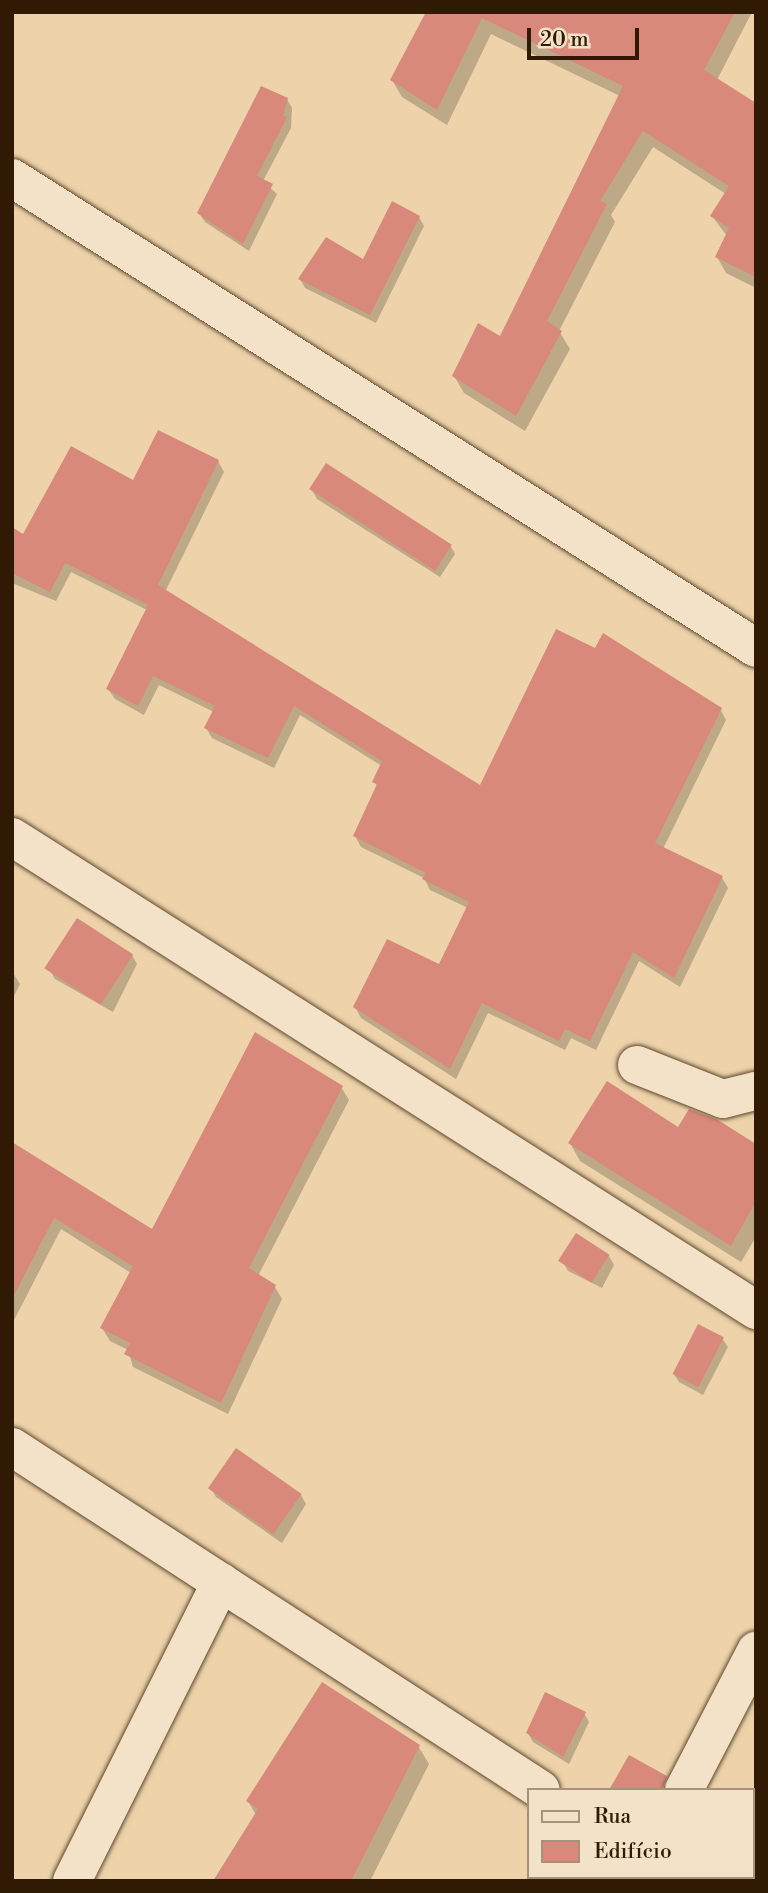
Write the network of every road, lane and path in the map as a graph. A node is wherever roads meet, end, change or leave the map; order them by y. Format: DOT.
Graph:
graph roads {
  1 [pos="12,178"];
  2 [pos="756,648"];
  3 [pos="12,837"];
  4 [pos="637,1065"];
  5 [pos="756,1091"];
  6 [pos="756,1310"];
  7 [pos="12,1447"];
  8 [pos="221,1582"];
  9 [pos="756,1651"];
  10 [pos="538,1788"];
  11 [pos="685,1788"];
  12 [pos="72,1881"];
  1 -- 2 [label="lane"];
  3 -- 6 [label="lane"];
  4 -- 5 [label="lane"];
  7 -- 8 [label="lane"];
  8 -- 10 [label="lane"];
  8 -- 12 [label="lane"];
  9 -- 11 [label="lane"];
}
